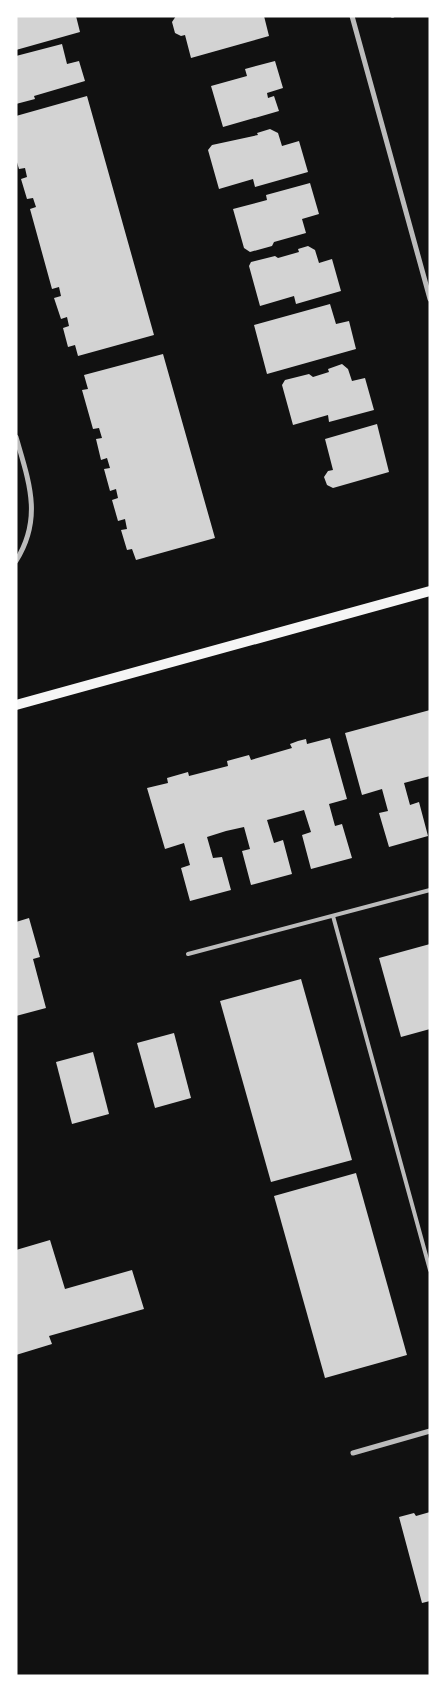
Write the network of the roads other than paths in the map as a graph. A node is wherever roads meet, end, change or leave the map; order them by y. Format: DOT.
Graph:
graph roads {
  1 [pos="352,16"];
  2 [pos="430,299"];
  3 [pos="16,437"];
  4 [pos="16,561"];
  5 [pos="430,591"];
  6 [pos="16,705"];
  7 [pos="430,890"];
  8 [pos="333,916"];
  9 [pos="188,954"];
  10 [pos="430,1270"];
  11 [pos="430,1431"];
  12 [pos="353,1453"];
  1 -- 2 [label="street"];
  3 -- 4 [label="street"];
  5 -- 6 [label="main road"];
  7 -- 8 [label="lane"];
  8 -- 9 [label="lane"];
  8 -- 10 [label="lane"];
  11 -- 12 [label="street"];
}
